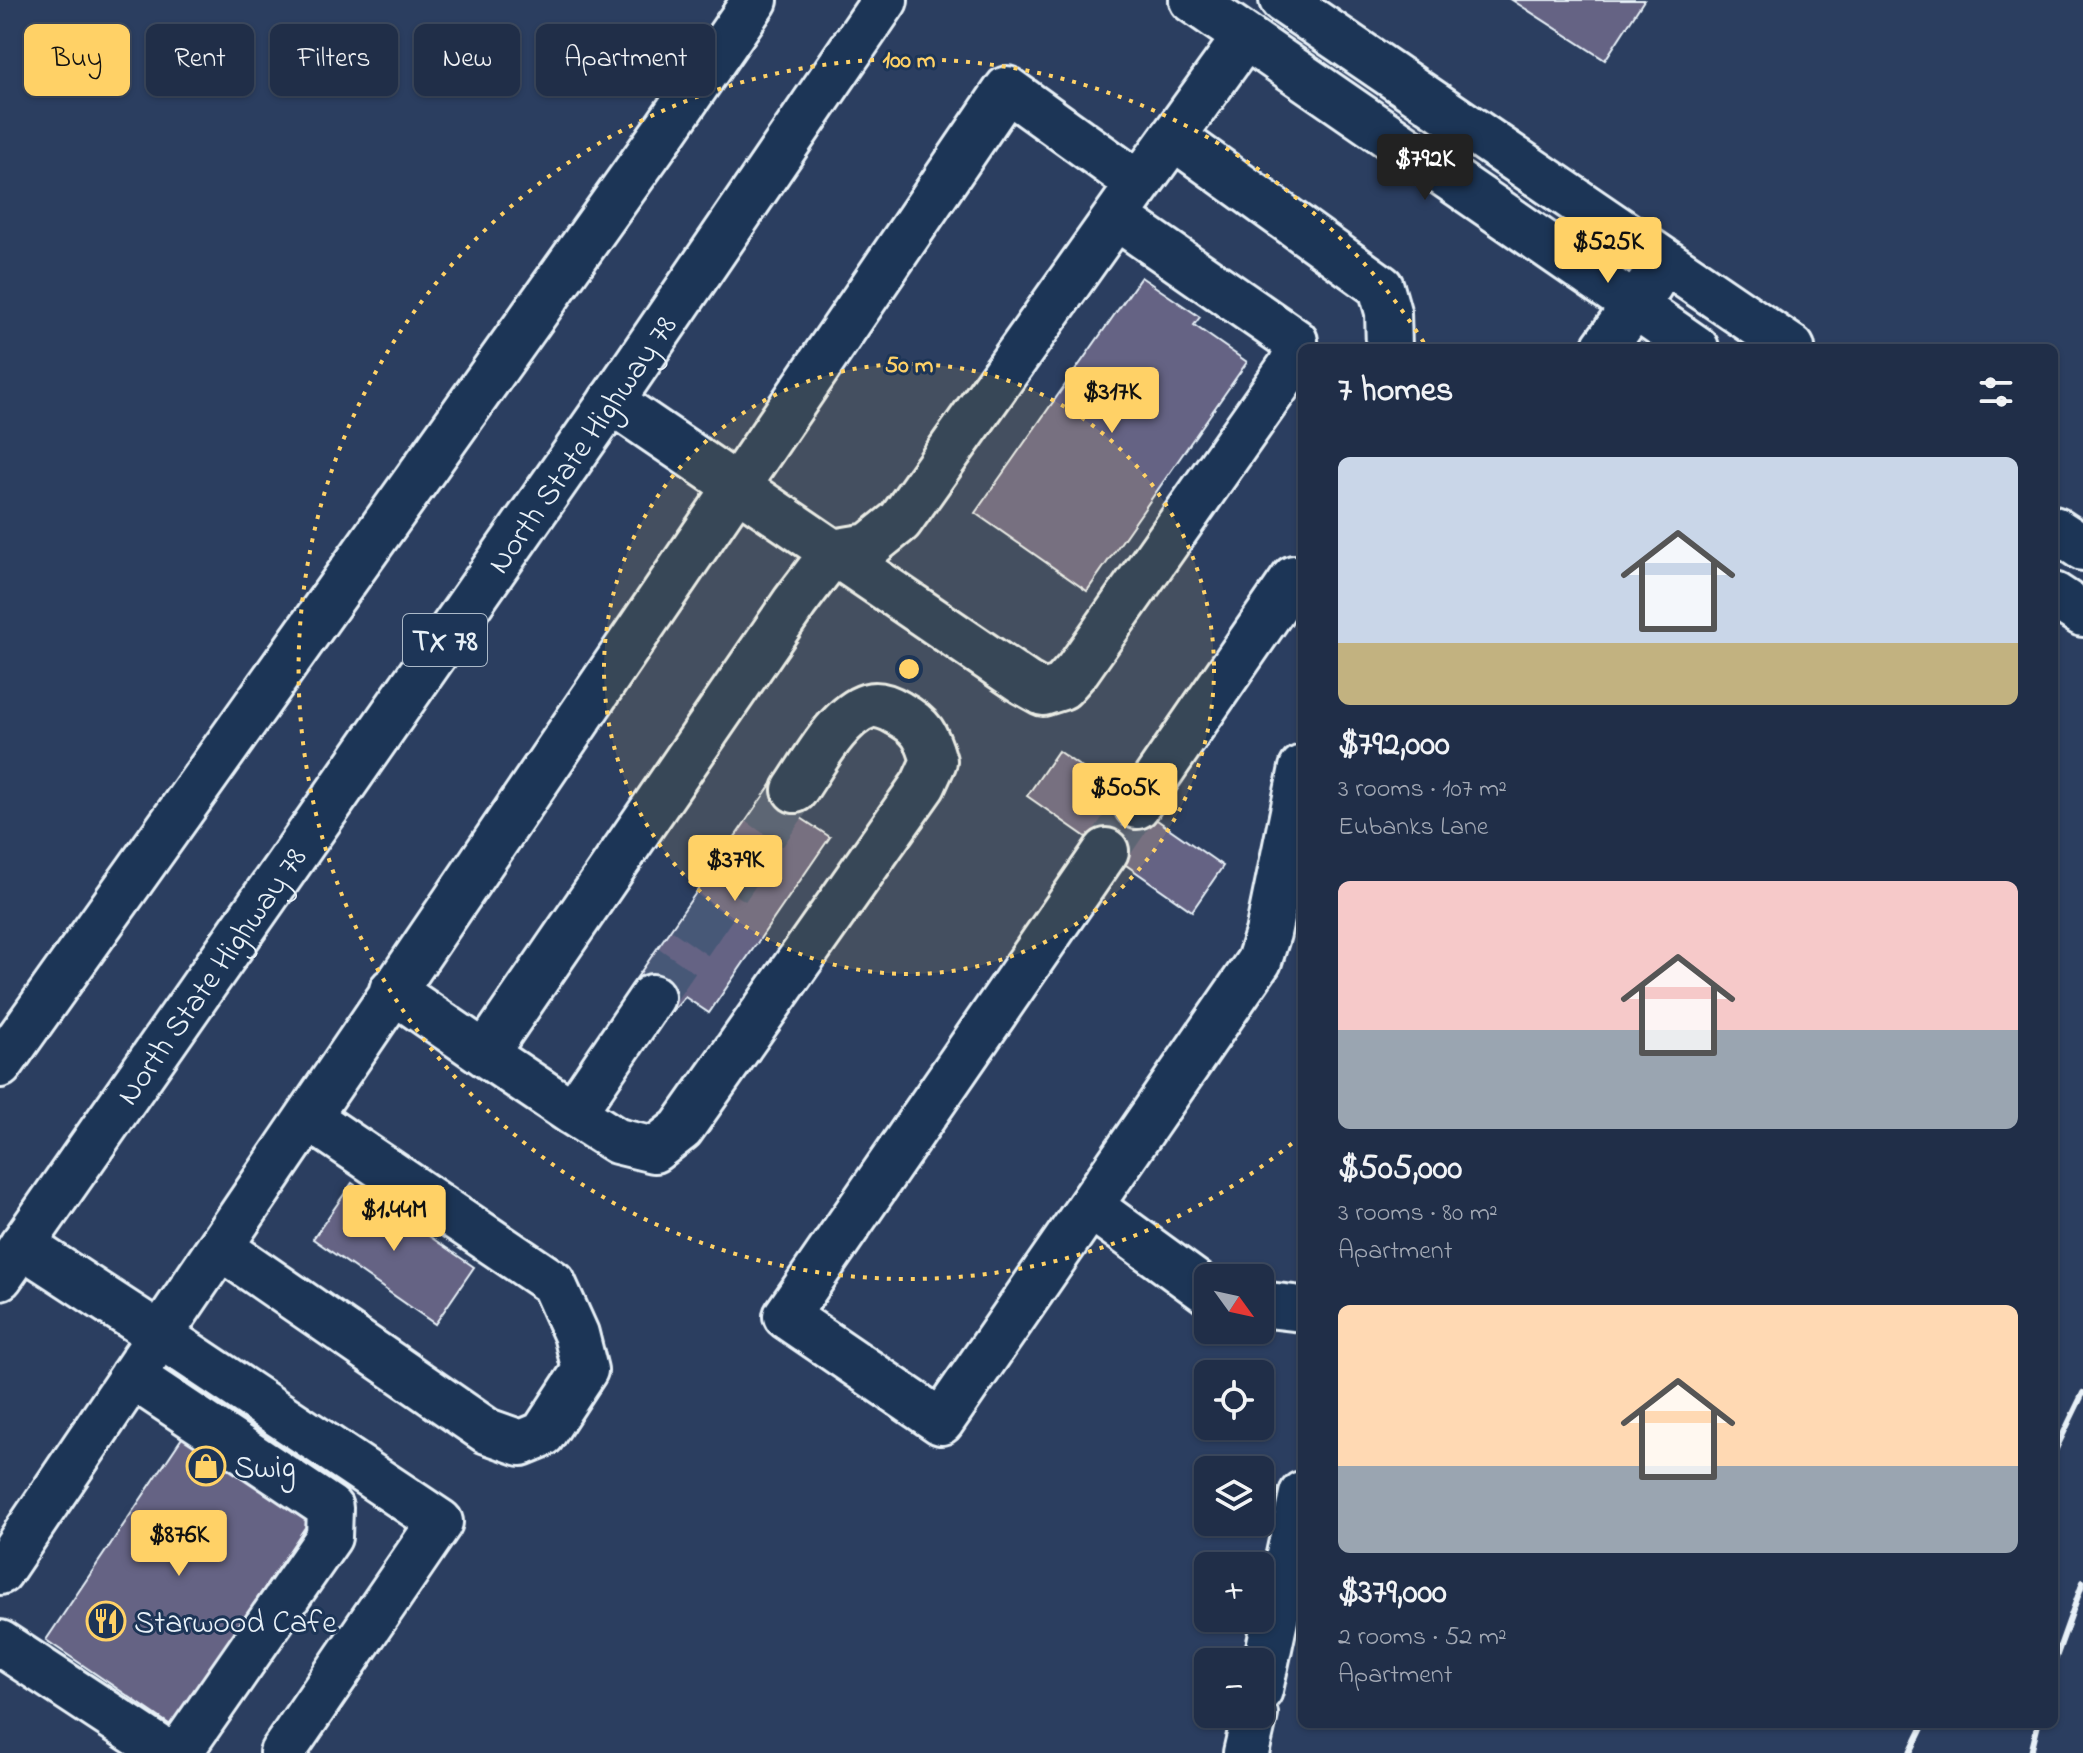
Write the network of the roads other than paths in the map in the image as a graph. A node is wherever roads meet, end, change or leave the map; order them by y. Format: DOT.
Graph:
graph roads {
  1 [pos="755,0"];
  2 [pos="885,0"];
  3 [pos="1192,0"];
  4 [pos="1282,0"];
  5 [pos="1239,21"];
  6 [pos="1173,137"];
  7 [pos="1128,201"];
  8 [pos="1666,261"];
  9 [pos="1635,305"];
  10 [pos="1389,344"];
  11 [pos="1607,344"];
  12 [pos="1690,344"];
  13 [pos="1786,344"];
  14 [pos="611,401"];
  15 [pos="737,486"];
  16 [pos="2058,532"];
  17 [pos="2083,548"];
  18 [pos="833,552"];
  19 [pos="1298,578"];
  20 [pos="2058,598"];
  21 [pos="2083,614"];
  22 [pos="1298,787"];
  23 [pos="795,790"];
  24 [pos="1137,806"];
  25 [pos="1106,851"];
  26 [pos="392,990"];
  27 [pos="652,997"];
  28 [pos="485,1054"];
  29 [pos="0,1065"];
  30 [pos="573,1113"];
  31 [pos="308,1117"];
  32 [pos="1090,1206"];
  33 [pos="220,1247"];
  34 [pos="7,1251"];
  35 [pos="1194,1282"];
  36 [pos="1274,1306"];
  37 [pos="1298,1309"];
  38 [pos="160,1335"];
  39 [pos="132,1376"];
  40 [pos="1298,1513"];
  41 [pos="0,1572"];
  42 [pos="0,1643"];
  43 [pos="1269,1648"];
  44 [pos="1252,1728"];
  45 [pos="167,1753"];
  46 [pos="179,1753"];
  47 [pos="282,1753"];
  48 [pos="1246,1753"];
  1 -- 29 [label="main road"];
  2 -- 14 [label="main road, North State Highway 78 / TX 78"];
  3 -- 5 [label="main road"];
  4 -- 8 [label="main road"];
  5 -- 6 [label="main road"];
  5 -- 9 [label="main road"];
  6 -- 7 [label="main road"];
  6 -- 10 [label="main road"];
  7 -- 15 [label="main road"];
  7 -- 18 [label="main road"];
  7 -- 18 [label="main road"];
  8 -- 9 [label="main road"];
  8 -- 13 [label="main road"];
  9 -- 11 [label="main road"];
  9 -- 12 [label="main road"];
  14 -- 15 [label="main road"];
  14 -- 34 [label="main road, North State Highway 78 / TX 78"];
  15 -- 18 [label="main road"];
  15 -- 26 [label="main road"];
  16 -- 17 [label="main road"];
  18 -- 28 [label="main road"];
  19 -- 24 [label="main road"];
  20 -- 21 [label="main road"];
  22 -- 32 [label="main road"];
  23 -- 30 [label="main road"];
  25 -- 32 [label="main road"];
  26 -- 28 [label="main road"];
  26 -- 31 [label="main road"];
  27 -- 30 [label="main road"];
  28 -- 30 [label="main road"];
  31 -- 33 [label="main road"];
  31 -- 33 [label="main road"];
  32 -- 35 [label="main road"];
  33 -- 38 [label="main road"];
  34 -- 38 [label="main road"];
  36 -- 37 [label="main road"];
  38 -- 39 [label="main road"];
  38 -- 47 [label="main road"];
  39 -- 41 [label="main road"];
  39 -- 46 [label="main road"];
  40 -- 43 [label="main road"];
  42 -- 45 [label="main road"];
  44 -- 48 [label="main road"];
}
